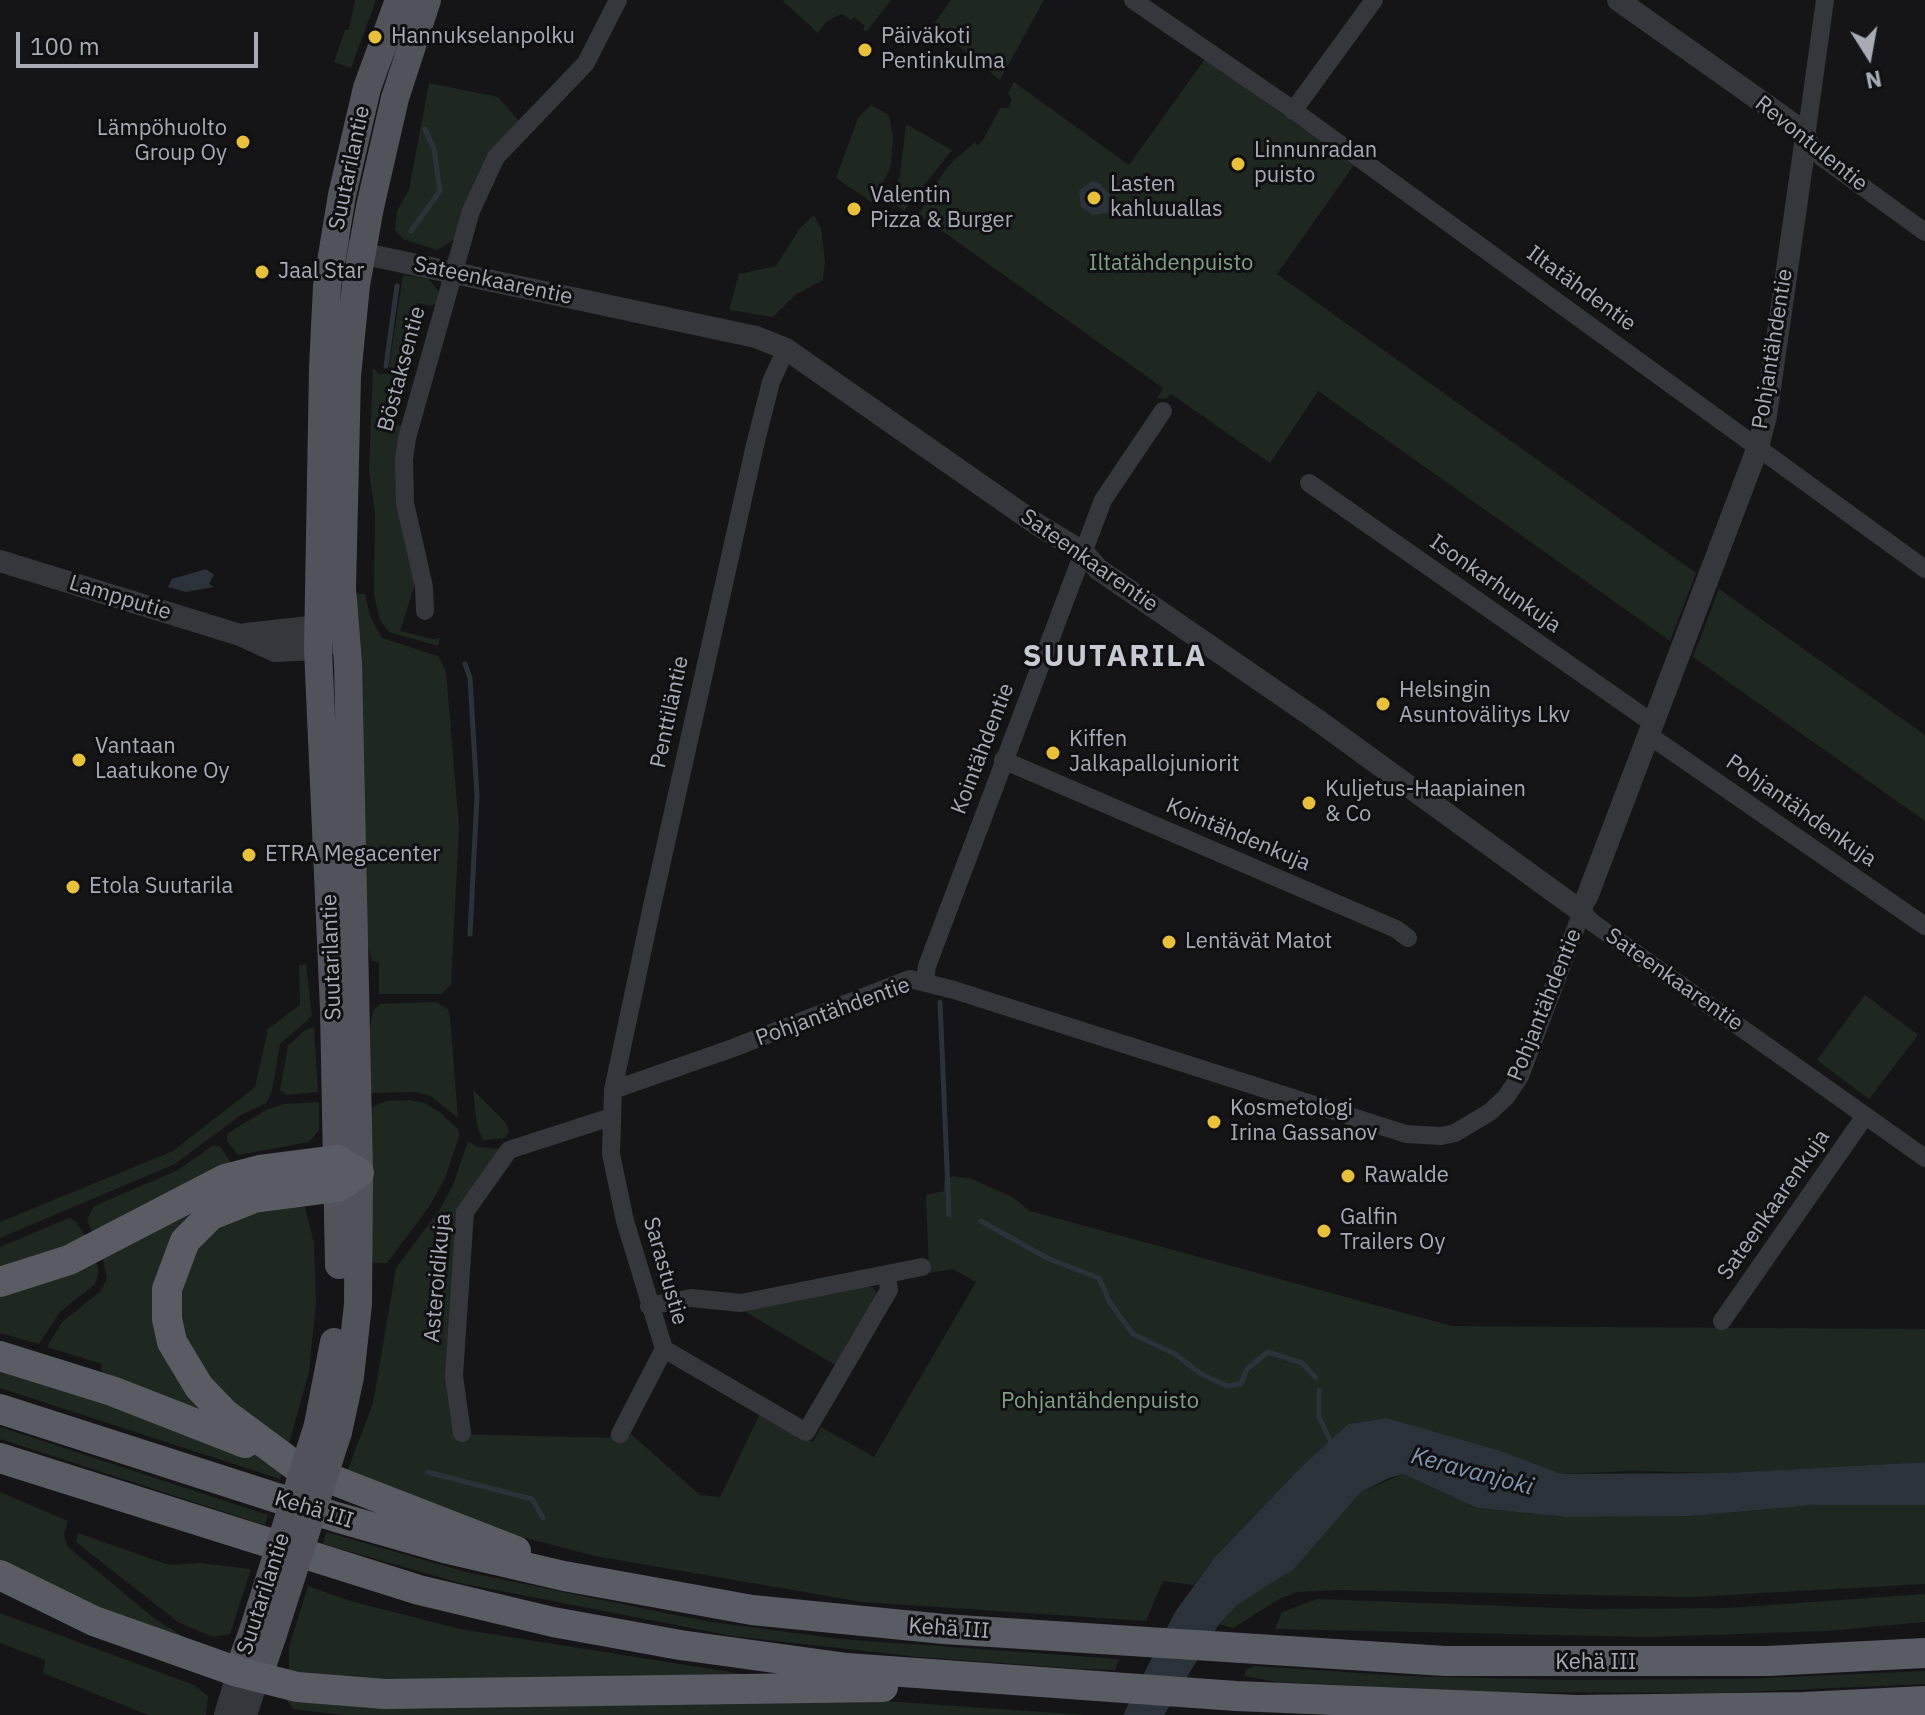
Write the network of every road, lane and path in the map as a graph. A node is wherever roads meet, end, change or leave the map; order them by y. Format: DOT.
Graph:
graph roads {
  1 [pos="399,0"];
  2 [pos="427,0"];
  3 [pos="618,0"];
  4 [pos="1133,0"];
  5 [pos="1374,0"];
  6 [pos="1618,0"];
  7 [pos="1825,0"];
  8 [pos="1293,111"];
  9 [pos="1806,137"];
  10 [pos="1925,232"];
  11 [pos="333,248"];
  12 [pos="361,253"];
  13 [pos="452,273"];
  14 [pos="786,349"];
  15 [pos="1163,411"];
  16 [pos="1758,447"];
  17 [pos="1309,483"];
  18 [pos="1083,552"];
  19 [pos="0,561"];
  20 [pos="1925,569"];
  21 [pos="425,611"];
  22 [pos="346,635"];
  23 [pos="318,638"];
  24 [pos="1652,730"];
  25 [pos="1003,760"];
  26 [pos="1584,904"];
  27 [pos="1925,926"];
  28 [pos="1408,938"];
  29 [pos="925,981"];
  30 [pos="613,1090"];
  31 [pos="1865,1116"];
  32 [pos="611,1117"];
  33 [pos="1925,1158"];
  34 [pos="345,1173"];
  35 [pos="922,1267"];
  36 [pos="887,1275"];
  37 [pos="0,1282"];
  38 [pos="649,1306"];
  39 [pos="1722,1321"];
  40 [pos="664,1349"];
  41 [pos="0,1356"];
  42 [pos="0,1409"];
  43 [pos="462,1433"];
  44 [pos="620,1434"];
  45 [pos="0,1458"];
  46 [pos="294,1465"];
  47 [pos="0,1575"];
  48 [pos="564,1576"];
  49 [pos="1925,1633"];
  50 [pos="1925,1653"];
  51 [pos="1768,1661"];
  52 [pos="248,1675"];
  53 [pos="1017,1682"];
  54 [pos="1925,1701"];
  55 [pos="1804,1707"];
  56 [pos="225,1715"];
  57 [pos="246,1715"];
  58 [pos="1856,1715"];
  1 -- 11 [label="main road, Suutarilantie"];
  2 -- 12 [label="main road, Suutarilantie"];
  3 -- 13 [label="street, Böstaksentie"];
  4 -- 8 [label="street, Iltatähdentie"];
  5 -- 8 [label="street"];
  6 -- 9 [label="street, Revontulentie"];
  7 -- 9 [label="street, Pohjantähdentie"];
  8 -- 16 [label="street, Iltatähdentie"];
  9 -- 10 [label="street, Revontulentie"];
  9 -- 16 [label="street, Pohjantähdentie"];
  11 -- 12 [label="street, Sateenkaarentie"];
  11 -- 23 [label="main road, Suutarilantie"];
  12 -- 13 [label="street, Sateenkaarentie"];
  12 -- 22 [label="main road, Suutarilantie"];
  13 -- 14 [label="street, Sateenkaarentie"];
  13 -- 21 [label="street, Böstaksentie"];
  14 -- 18 [label="street, Sateenkaarentie"];
  14 -- 30 [label="street, Penttiläntie"];
  15 -- 18 [label="street, Kointähdentie"];
  16 -- 20 [label="street, Iltatähdentie"];
  16 -- 24 [label="street, Pohjantähdentie"];
  17 -- 24 [label="street, Isonkarhunkuja"];
  18 -- 25 [label="street, Kointähdentie"];
  18 -- 26 [label="street, Sateenkaarentie"];
  19 -- 23 [label="street, Lampputie"];
  22 -- 23 [label="street, Lampputie"];
  22 -- 34 [label="main road, Suutarilantie"];
  23 -- 34 [label="main road, Suutarilantie"];
  24 -- 26 [label="street, Pohjantähdentie"];
  24 -- 27 [label="street, Pohjantähdenkuja"];
  25 -- 28 [label="street, Kointähdenkuja"];
  25 -- 29 [label="street, Kointähdentie"];
  26 -- 29 [label="street, Pohjantähdentie"];
  26 -- 31 [label="street, Sateenkaarentie"];
  29 -- 30 [label="street, Pohjantähdentie"];
  30 -- 32 [label="street, Sarastustie"];
  31 -- 33 [label="street, Sateenkaarentie"];
  31 -- 39 [label="street, Sateenkaarenkuja"];
  32 -- 38 [label="street, Sarastustie"];
  32 -- 43 [label="street, Asteroidikuja"];
  34 -- 37 [label="highway"];
  34 -- 46 [label="highway"];
  34 -- 52 [label="main road, Suutarilantie, bridge"];
  35 -- 36 [label="street"];
  36 -- 38 [label="street"];
  36 -- 40 [label="street, Sarastustie"];
  38 -- 40 [label="street, Sarastustie"];
  40 -- 44 [label="street"];
  41 -- 46 [label="highway"];
  42 -- 48 [label="highway, Kehä III"];
  45 -- 53 [label="highway, Kehä III"];
  46 -- 48 [label="highway"];
  47 -- 52 [label="highway"];
  48 -- 51 [label="highway, Kehä III"];
  49 -- 51 [label="highway"];
  50 -- 51 [label="highway, Kehä III"];
  52 -- 53 [label="highway"];
  52 -- 56 [label="street, Suutarilantie"];
  52 -- 57 [label="street, Suutarilantie"];
  53 -- 55 [label="highway, Kehä III"];
  54 -- 55 [label="highway, Kehä III"];
  55 -- 58 [label="highway"];
}
